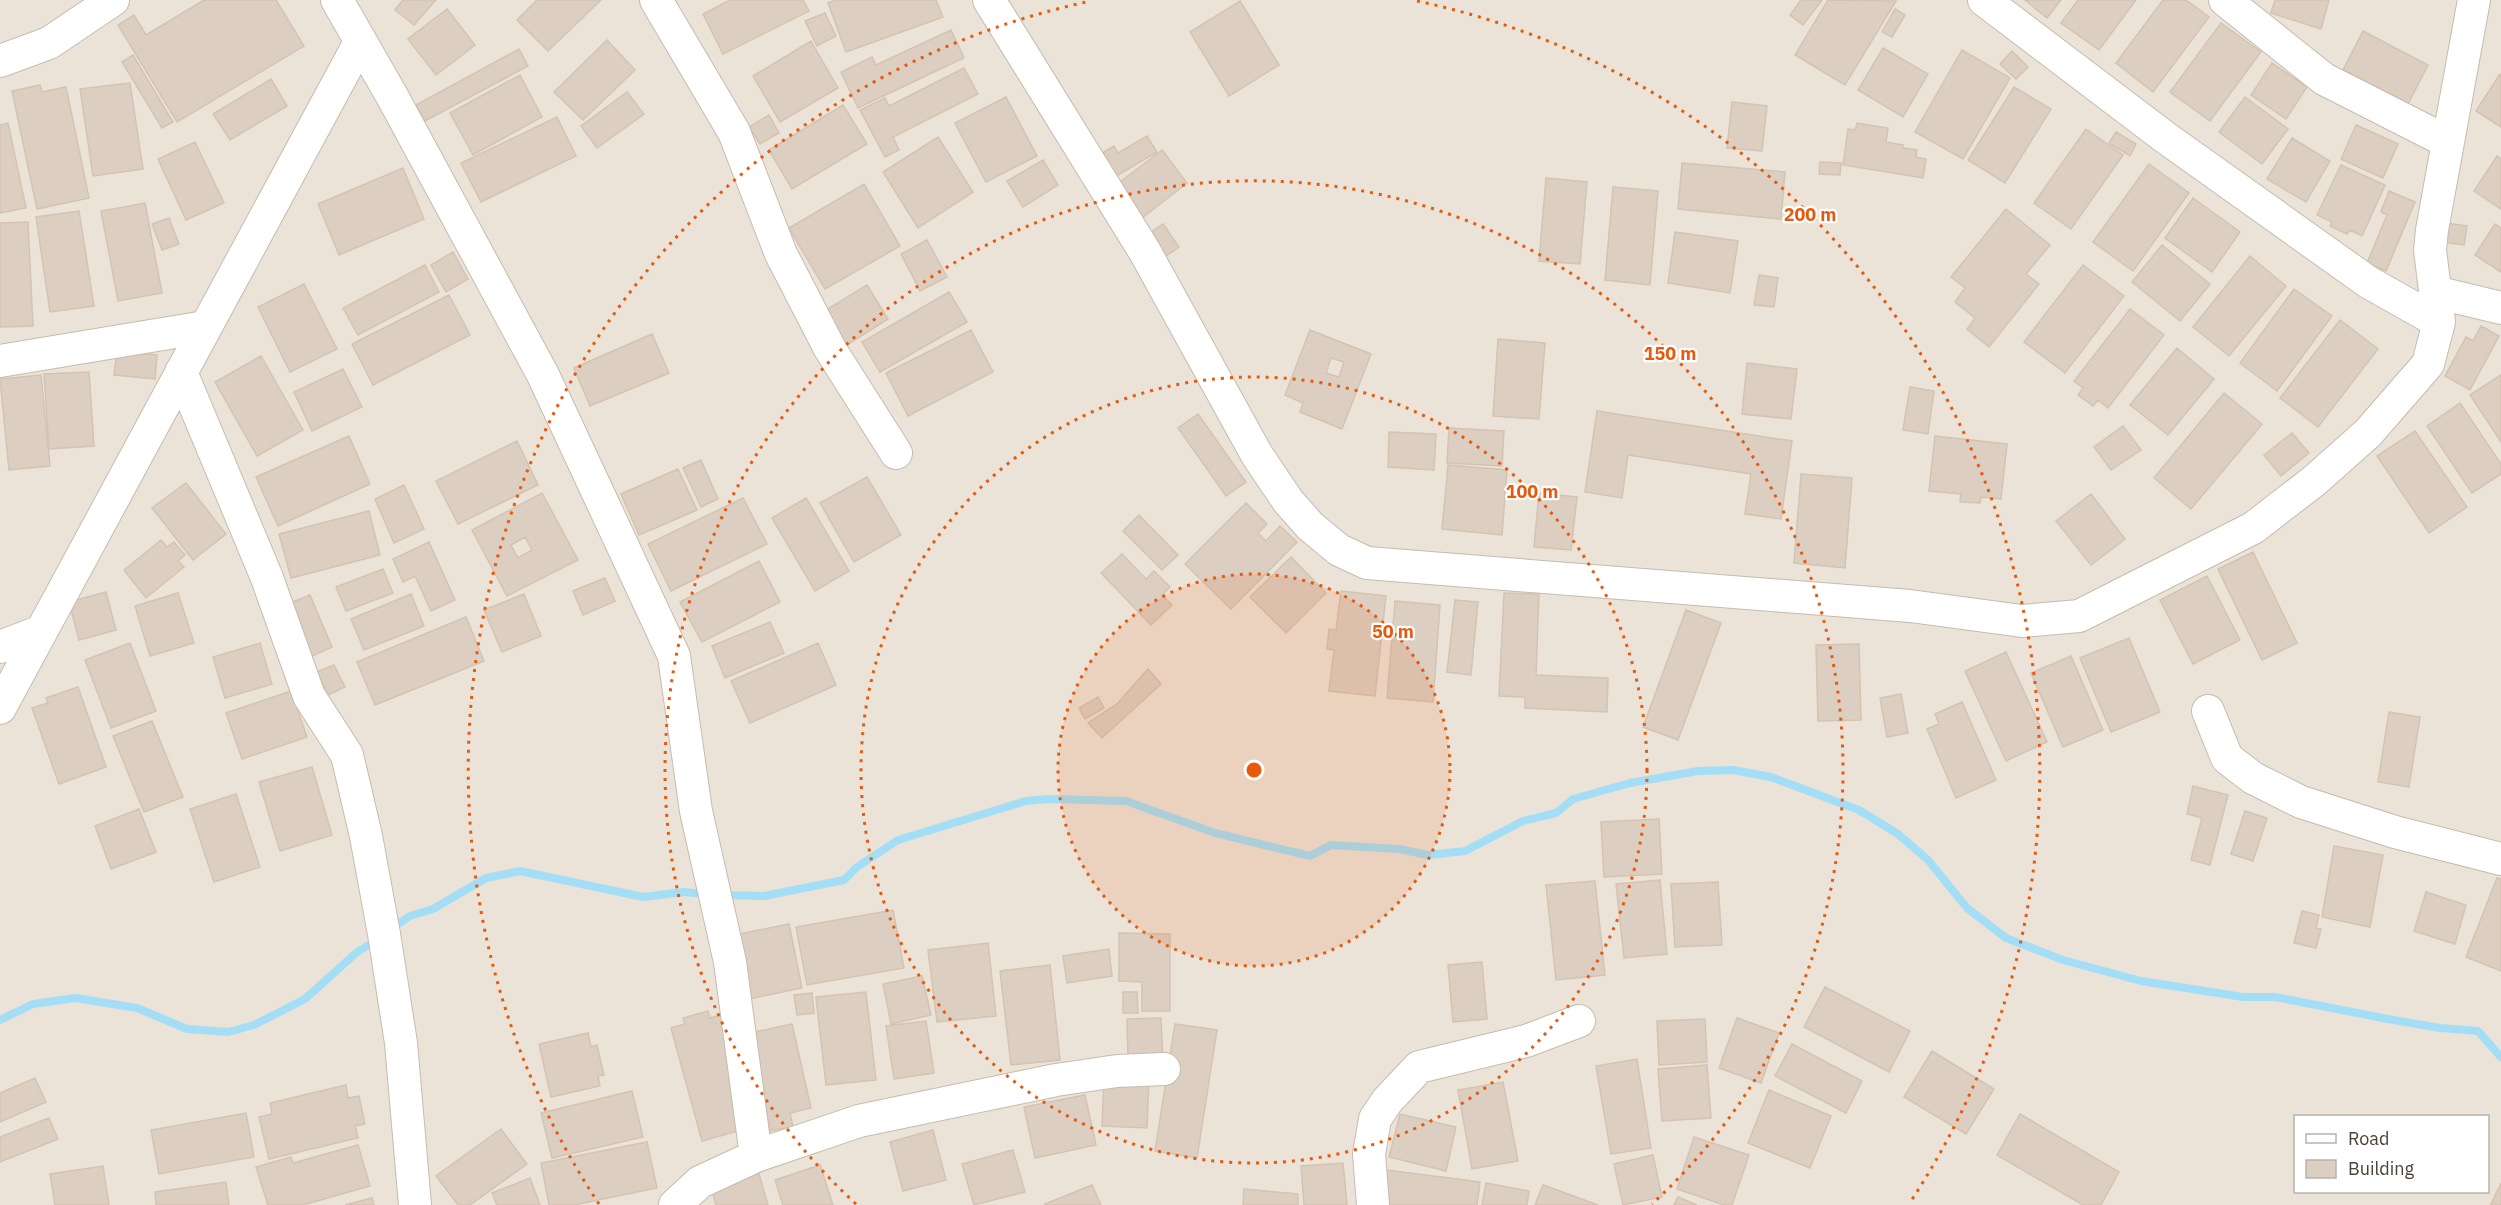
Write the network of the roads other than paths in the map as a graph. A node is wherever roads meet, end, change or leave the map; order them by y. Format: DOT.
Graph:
graph roads {
  1 [pos="113,0"];
  2 [pos="337,0"];
  3 [pos="656,0"];
  4 [pos="989,0"];
  5 [pos="1984,0"];
  6 [pos="2225,0"];
  7 [pos="2474,0"];
  8 [pos="360,42"];
  9 [pos="0,61"];
  10 [pos="2448,142"];
  11 [pos="2437,307"];
  12 [pos="2501,308"];
  13 [pos="205,327"];
  14 [pos="0,361"];
  15 [pos="181,372"];
  16 [pos="896,453"];
  17 [pos="39,632"];
  18 [pos="0,647"];
  19 [pos="0,708"];
  20 [pos="2208,711"];
  21 [pos="2501,859"];
  22 [pos="1579,1021"];
  23 [pos="1164,1069"];
  24 [pos="756,1156"];
  25 [pos="415,1205"];
  26 [pos="675,1205"];
  27 [pos="1373,1205"];
  1 -- 9 [label="street"];
  2 -- 8 [label="street"];
  3 -- 16 [label="street"];
  4 -- 11 [label="street"];
  5 -- 11 [label="street"];
  6 -- 10 [label="street"];
  7 -- 10 [label="street"];
  8 -- 13 [label="street"];
  8 -- 24 [label="street"];
  10 -- 11 [label="street"];
  11 -- 12 [label="street"];
  13 -- 14 [label="street"];
  13 -- 15 [label="street"];
  15 -- 17 [label="street"];
  15 -- 25 [label="street"];
  17 -- 18 [label="street"];
  17 -- 19 [label="street"];
  20 -- 21 [label="street"];
  22 -- 27 [label="street"];
  23 -- 24 [label="street"];
  24 -- 26 [label="street"];
}
